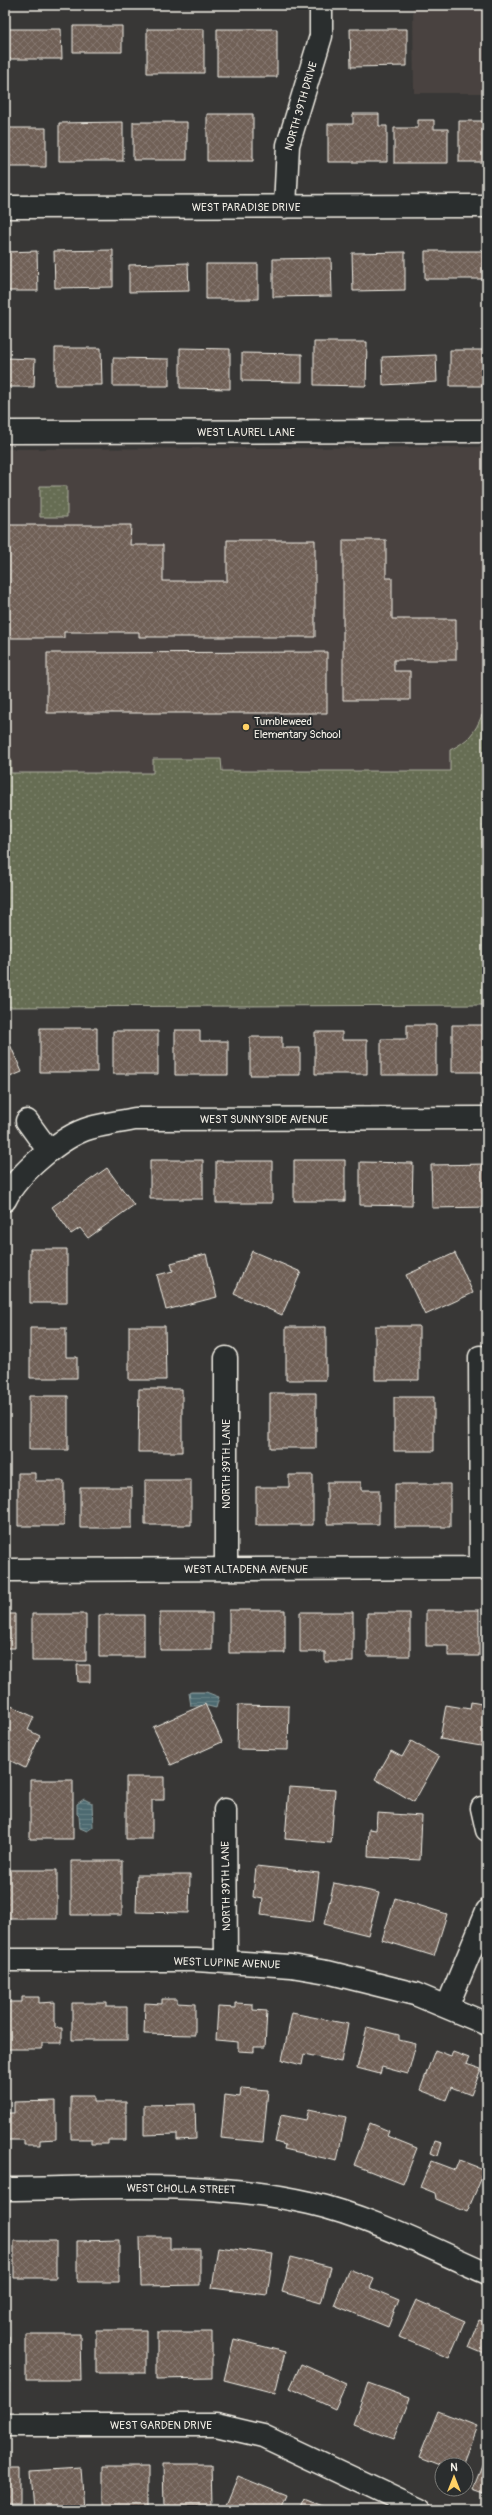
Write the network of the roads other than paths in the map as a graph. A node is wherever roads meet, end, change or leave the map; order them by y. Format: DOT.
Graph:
graph roads {
  1 [pos="321,5"];
  2 [pos="487,206"];
  3 [pos="5,207"];
  4 [pos="285,207"];
  5 [pos="487,431"];
  6 [pos="5,432"];
  7 [pos="487,1118"];
  8 [pos="27,1121"];
  9 [pos="48,1150"];
  10 [pos="5,1200"];
  11 [pos="480,1357"];
  12 [pos="226,1358"];
  13 [pos="484,1568"];
  14 [pos="5,1570"];
  15 [pos="226,1570"];
  16 [pos="482,1808"];
  17 [pos="225,1810"];
  18 [pos="487,1830"];
  19 [pos="487,1911"];
  20 [pos="5,1960"];
  21 [pos="226,1961"];
  22 [pos="447,2007"];
  23 [pos="487,2024"];
  24 [pos="5,2189"];
  25 [pos="487,2273"];
  26 [pos="5,2425"];
  27 [pos="420,2510"];
  1 -- 4 [label="street, NORTH 39TH DRIVE"];
  2 -- 4 [label="street, WEST PARADISE DRIVE"];
  3 -- 4 [label="street, WEST PARADISE DRIVE"];
  5 -- 6 [label="street, WEST LAUREL LANE"];
  7 -- 9 [label="street, WEST SUNNYSIDE AVENUE"];
  8 -- 9 [label="street"];
  9 -- 10 [label="street, WEST SUNNYSIDE AVENUE"];
  11 -- 13 [label="street"];
  12 -- 15 [label="street, NORTH 39TH LANE"];
  13 -- 15 [label="street, WEST ALTADENA AVENUE"];
  14 -- 15 [label="street, WEST ALTADENA AVENUE"];
  16 -- 18 [label="street"];
  17 -- 21 [label="street, NORTH 39TH LANE"];
  19 -- 22 [label="street"];
  20 -- 21 [label="street, WEST LUPINE AVENUE"];
  21 -- 22 [label="street, WEST LUPINE AVENUE"];
  22 -- 23 [label="street, WEST LUPINE AVENUE"];
  24 -- 25 [label="street, WEST CHOLLA STREET"];
  26 -- 27 [label="street, WEST GARDEN DRIVE"];
}
